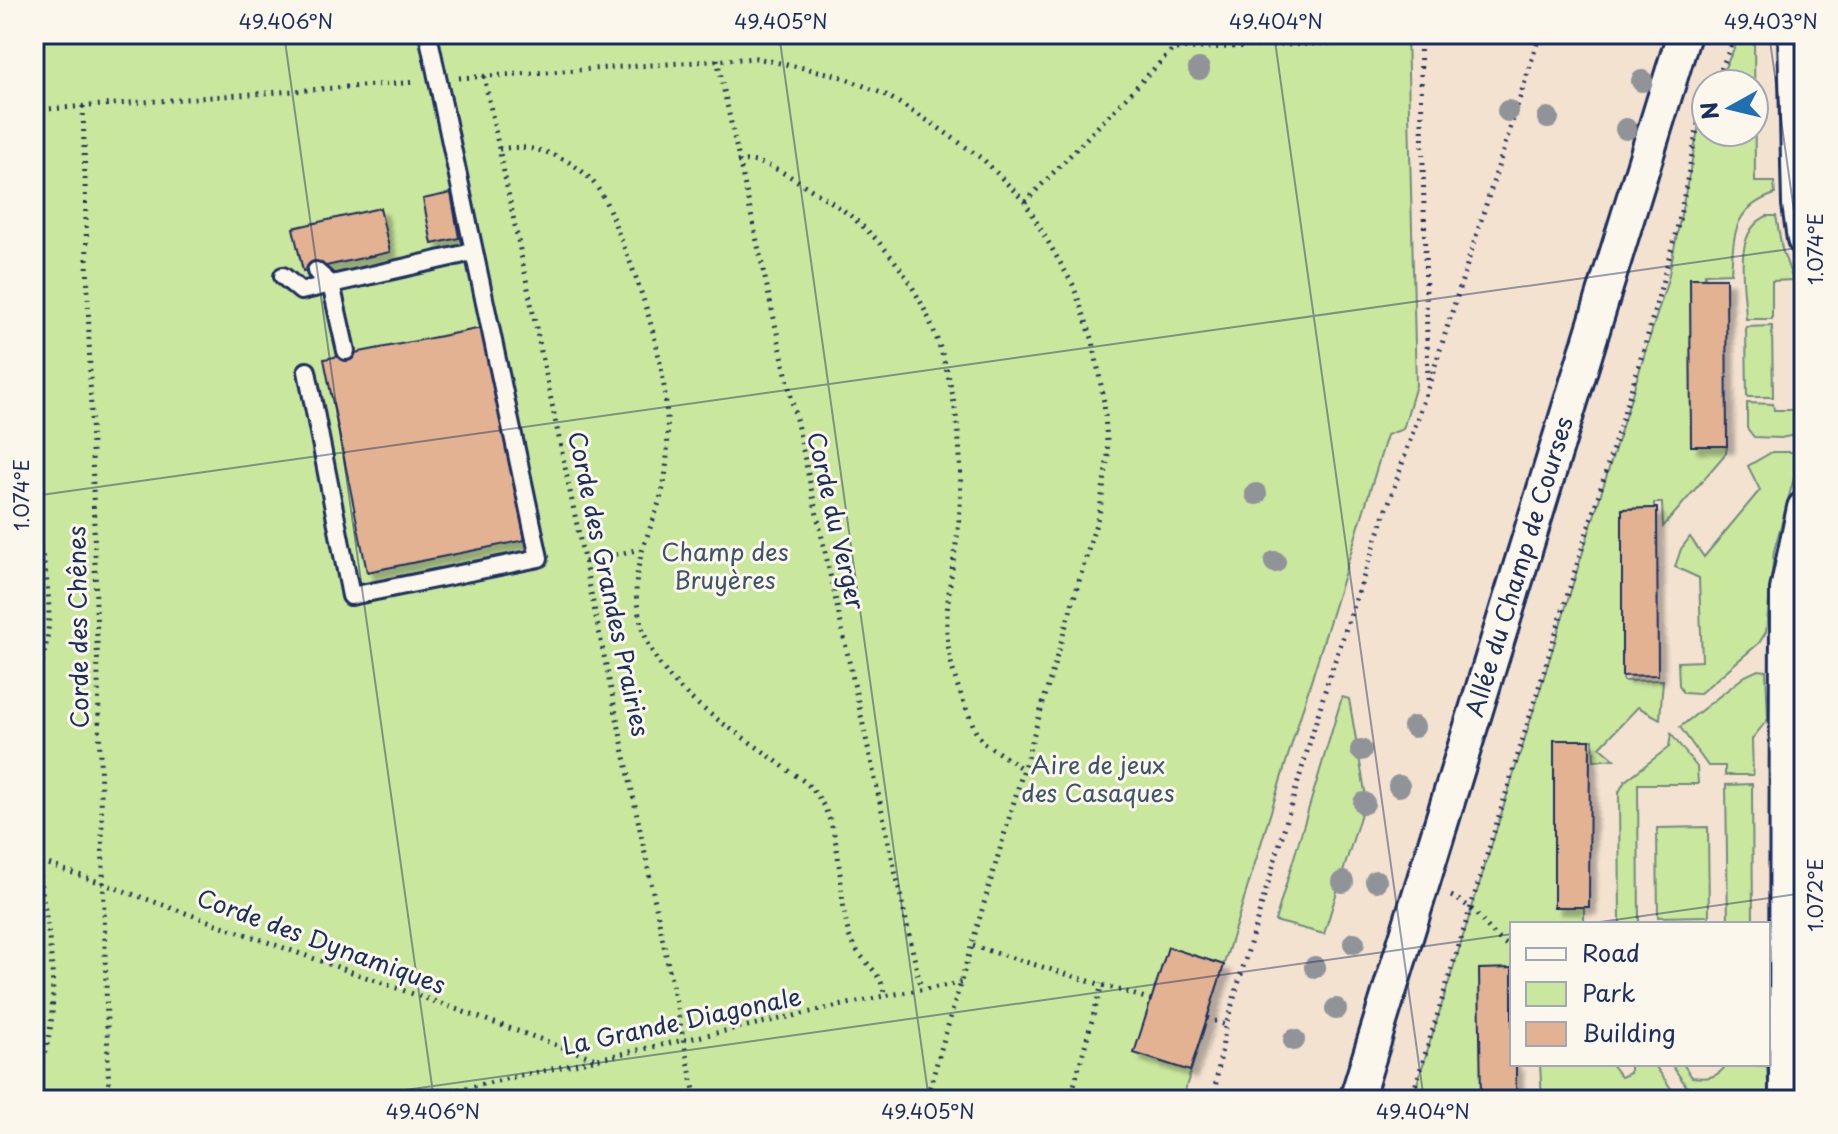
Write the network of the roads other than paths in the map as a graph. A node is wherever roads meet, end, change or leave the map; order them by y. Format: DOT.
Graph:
graph roads {
  1 [pos="428,34"];
  2 [pos="1684,34"];
  3 [pos="1795,34"];
  4 [pos="1804,239"];
  5 [pos="473,252"];
  6 [pos="316,271"];
  7 [pos="283,276"];
  8 [pos="331,284"];
  9 [pos="346,351"];
  10 [pos="307,371"];
  11 [pos="1804,508"];
  12 [pos="1356,1100"];
  13 [pos="1786,1100"];
  1 -- 5 [label="lane"];
  2 -- 12 [label="street, Allée du Champ de Courses"];
  3 -- 4 [label="street"];
  5 -- 8 [label="lane"];
  5 -- 10 [label="lane"];
  6 -- 8 [label="lane"];
  7 -- 8 [label="lane"];
  8 -- 9 [label="lane"];
  11 -- 13 [label="street"];
}
